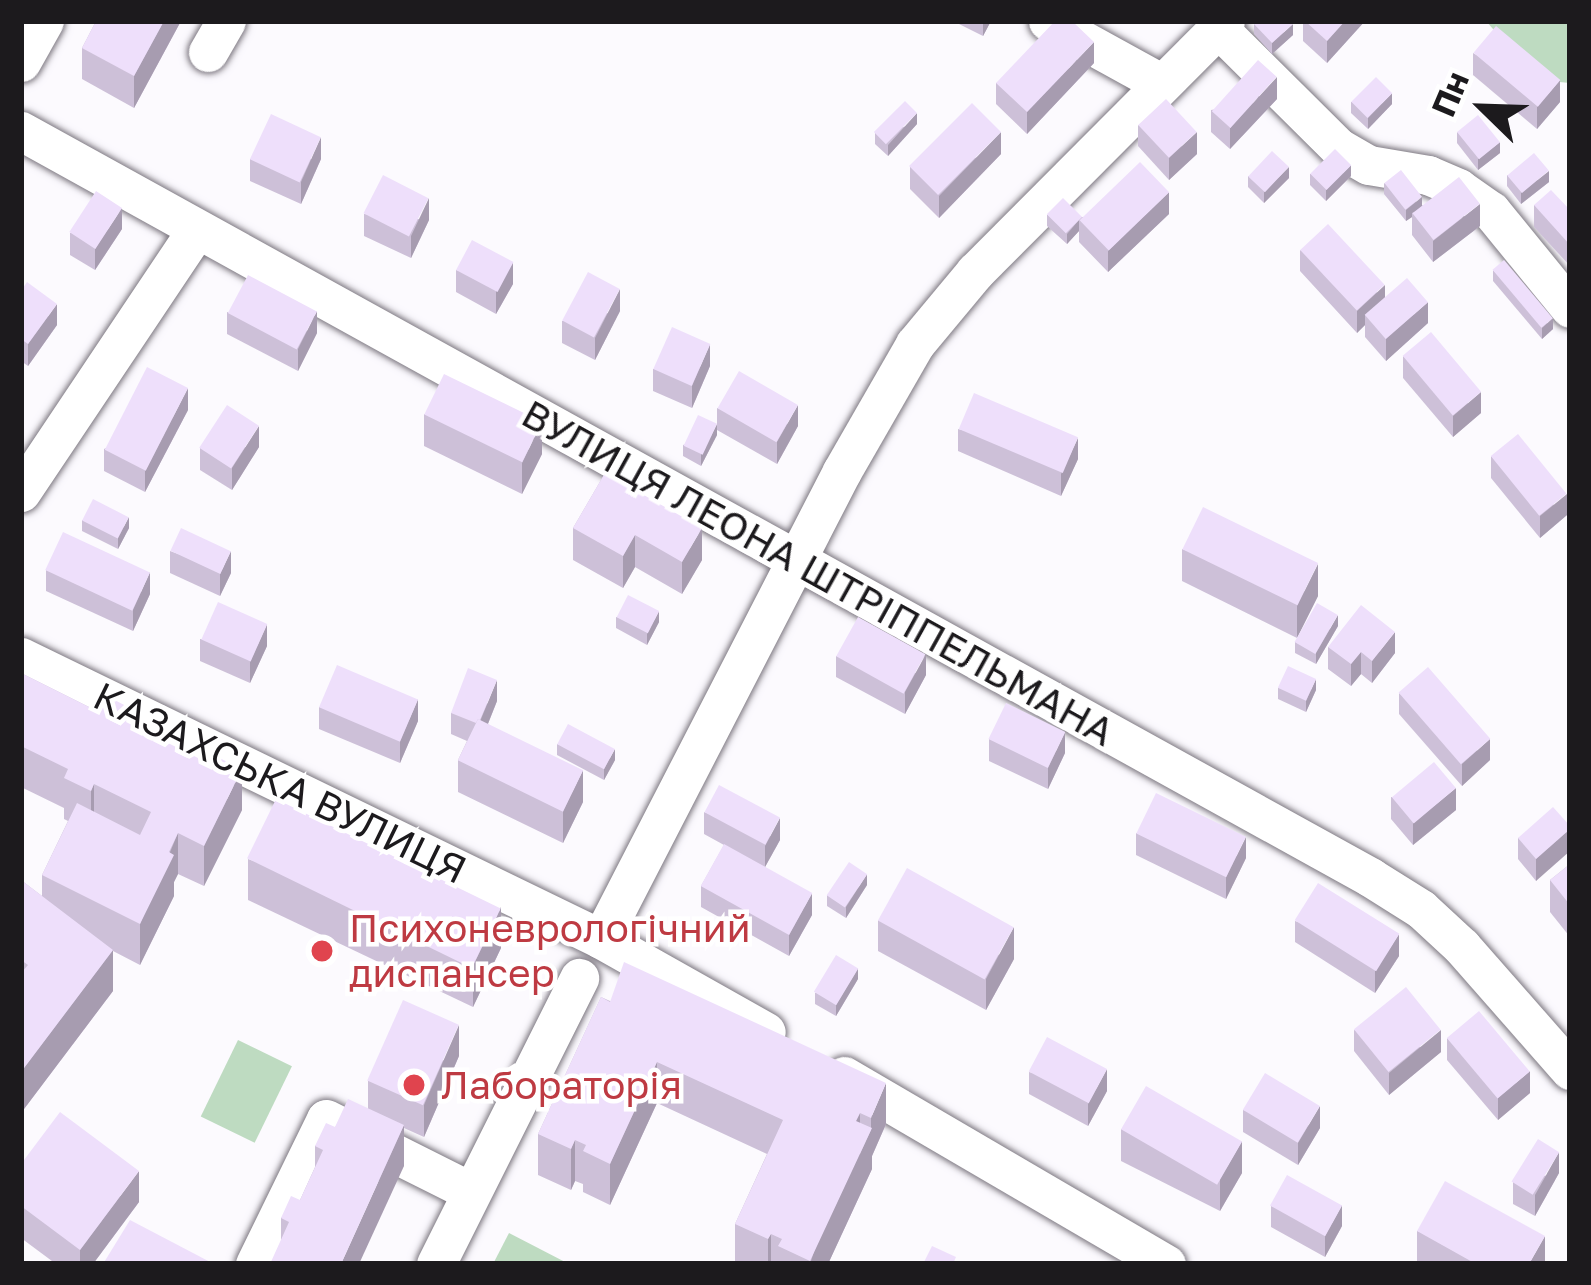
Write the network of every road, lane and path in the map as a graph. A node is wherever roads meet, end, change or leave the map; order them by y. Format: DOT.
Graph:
graph roads {
  1 [pos="44,21"];
  2 [pos="1048,21"];
  3 [pos="1222,25"];
  4 [pos="21,62"];
  5 [pos="1161,83"];
  6 [pos="21,131"];
  7 [pos="197,229"];
  8 [pos="1570,308"];
  9 [pos="21,492"];
  10 [pos="796,559"];
  11 [pos="21,657"];
  12 [pos="601,939"];
  13 [pos="579,978"];
  14 [pos="1570,1070"];
  15 [pos="470,1191"];
  16 [pos="255,1264"];
  17 [pos="436,1264"];
  18 [pos="1166,1264"];
  1 -- 4 [label="street"];
  2 -- 5 [label="street"];
  3 -- 5 [label="street"];
  3 -- 8 [label="street"];
  5 -- 10 [label="street"];
  6 -- 7 [label="street, ВУЛИЦЯ ЛЕОНА ШТРІППЕЛЬМАНА"];
  7 -- 9 [label="street"];
  7 -- 10 [label="street, ВУЛИЦЯ ЛЕОНА ШТРІППЕЛЬМАНА"];
  10 -- 12 [label="street"];
  10 -- 14 [label="street, ВУЛИЦЯ ЛЕОНА ШТРІППЕЛЬМАНА"];
  11 -- 12 [label="street, КАЗАХСЬКА ВУЛИЦЯ"];
  12 -- 18 [label="street, КАЗАХСЬКА ВУЛИЦЯ"];
  13 -- 15 [label="street"];
  15 -- 16 [label="street"];
  15 -- 17 [label="street"];
}
